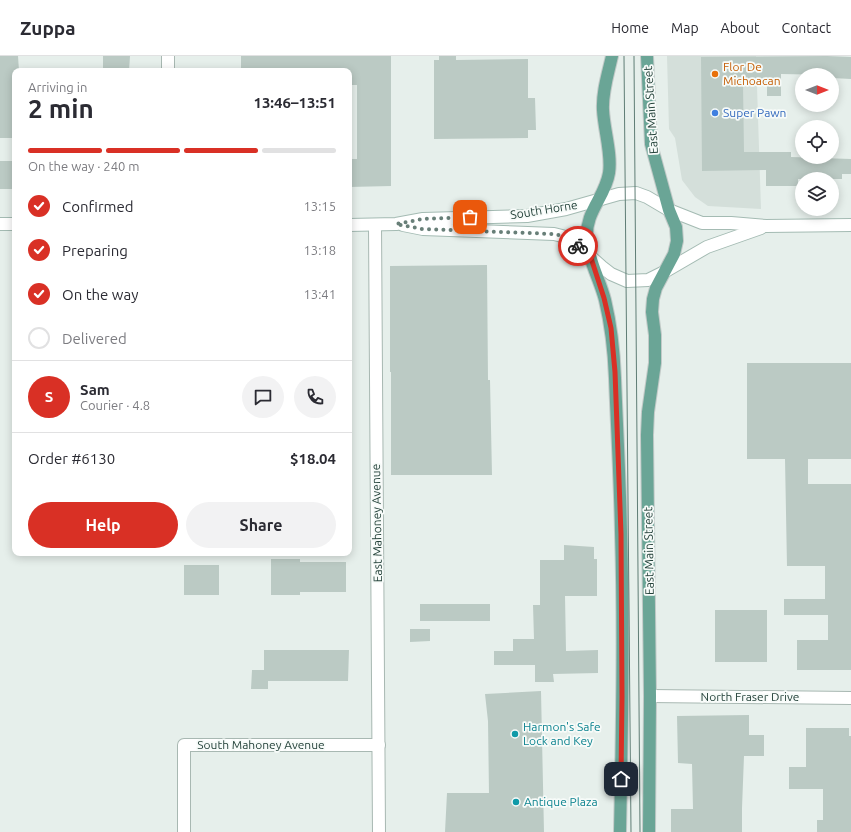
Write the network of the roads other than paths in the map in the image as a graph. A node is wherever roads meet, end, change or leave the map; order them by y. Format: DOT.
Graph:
graph roads {
  1 [pos="168,56"];
  2 [pos="612,56"];
  3 [pos="647,56"];
  4 [pos="168,68"];
  5 [pos="597,201"];
  6 [pos="669,210"];
  7 [pos="0,224"];
  8 [pos="12,224"];
  9 [pos="396,224"];
  10 [pos="352,225"];
  11 [pos="375,225"];
  12 [pos="851,225"];
  13 [pos="766,226"];
  14 [pos="591,258"];
  15 [pos="664,272"];
  16 [pos="650,696"];
  17 [pos="851,698"];
  18 [pos="379,744"];
  19 [pos="379,826"];
  20 [pos="184,832"];
  21 [pos="620,832"];
  22 [pos="649,832"];
  1 -- 4 [label="street"];
  2 -- 5 [label="main road"];
  3 -- 6 [label="main road, East Main Street"];
  5 -- 6 [label="street"];
  5 -- 9 [label="street, South Horne"];
  5 -- 14 [label="main road"];
  6 -- 13 [label="street"];
  6 -- 15 [label="main road"];
  7 -- 8 [label="street"];
  9 -- 11 [label="street, South Horne"];
  9 -- 14 [label="street, South Horne"];
  10 -- 11 [label="street, South Horne"];
  11 -- 18 [label="street, East Mahoney Avenue"];
  12 -- 13 [label="street"];
  13 -- 15 [label="street"];
  14 -- 15 [label="street"];
  14 -- 21 [label="main road"];
  15 -- 16 [label="main road, East Main Street"];
  16 -- 17 [label="street, North Fraser Drive"];
  16 -- 22 [label="main road, East Main Street"];
  18 -- 19 [label="street, East Mahoney Avenue"];
  18 -- 20 [label="street, South Mahoney Avenue"];
}
